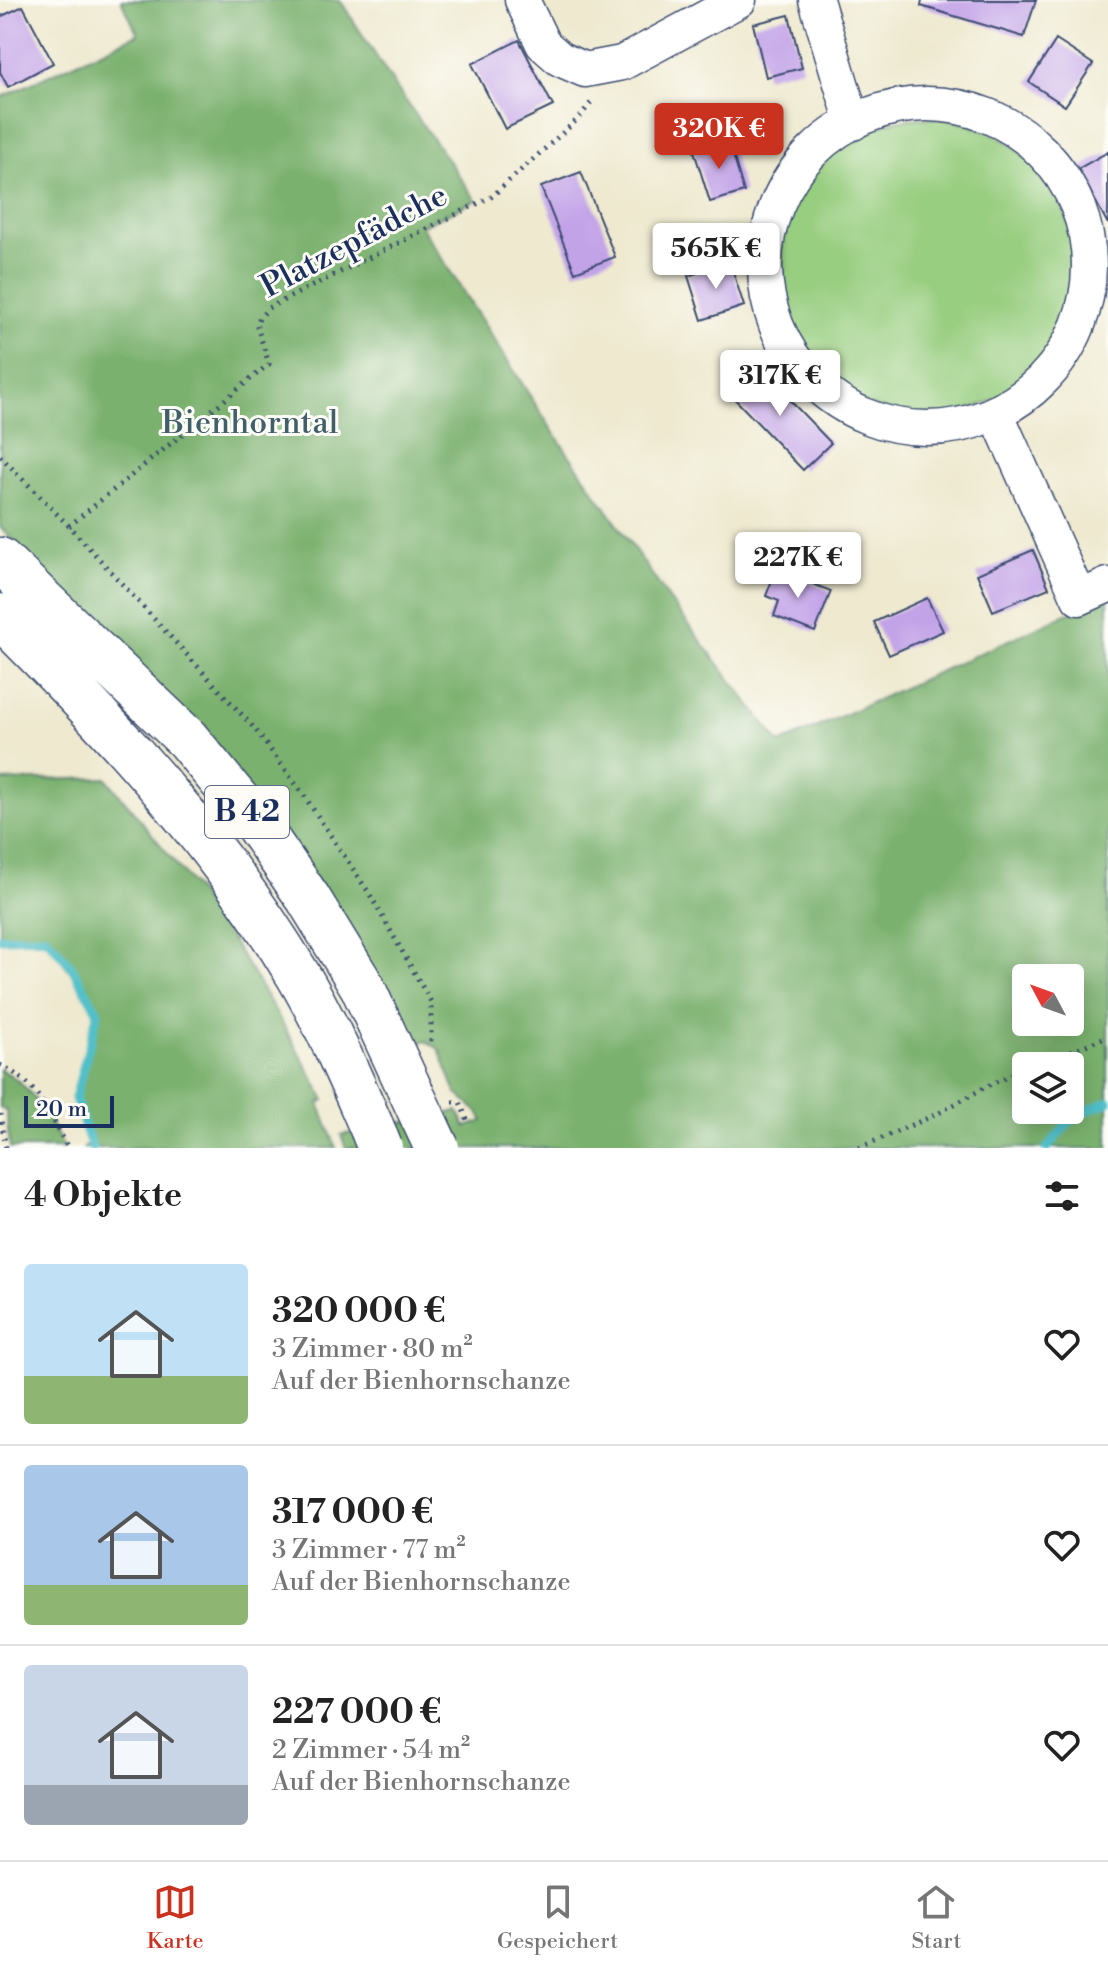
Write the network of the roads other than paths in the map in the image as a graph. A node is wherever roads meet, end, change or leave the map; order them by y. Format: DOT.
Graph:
graph roads {
  1 [pos="522,0"];
  2 [pos="739,0"];
  3 [pos="816,0"];
  4 [pos="853,123"];
  5 [pos="996,413"];
  6 [pos="0,560"];
  7 [pos="1108,585"];
  8 [pos="0,616"];
  9 [pos="20,655"];
  10 [pos="430,1133"];
  11 [pos="376,1138"];
  1 -- 2 [label="street"];
  3 -- 4 [label="street"];
  4 -- 5 [label="street"];
  4 -- 5 [label="street"];
  5 -- 7 [label="street"];
  6 -- 10 [label="highway, B 42"];
  8 -- 9 [label="highway, B 42"];
  9 -- 11 [label="highway, B 42"];
}
